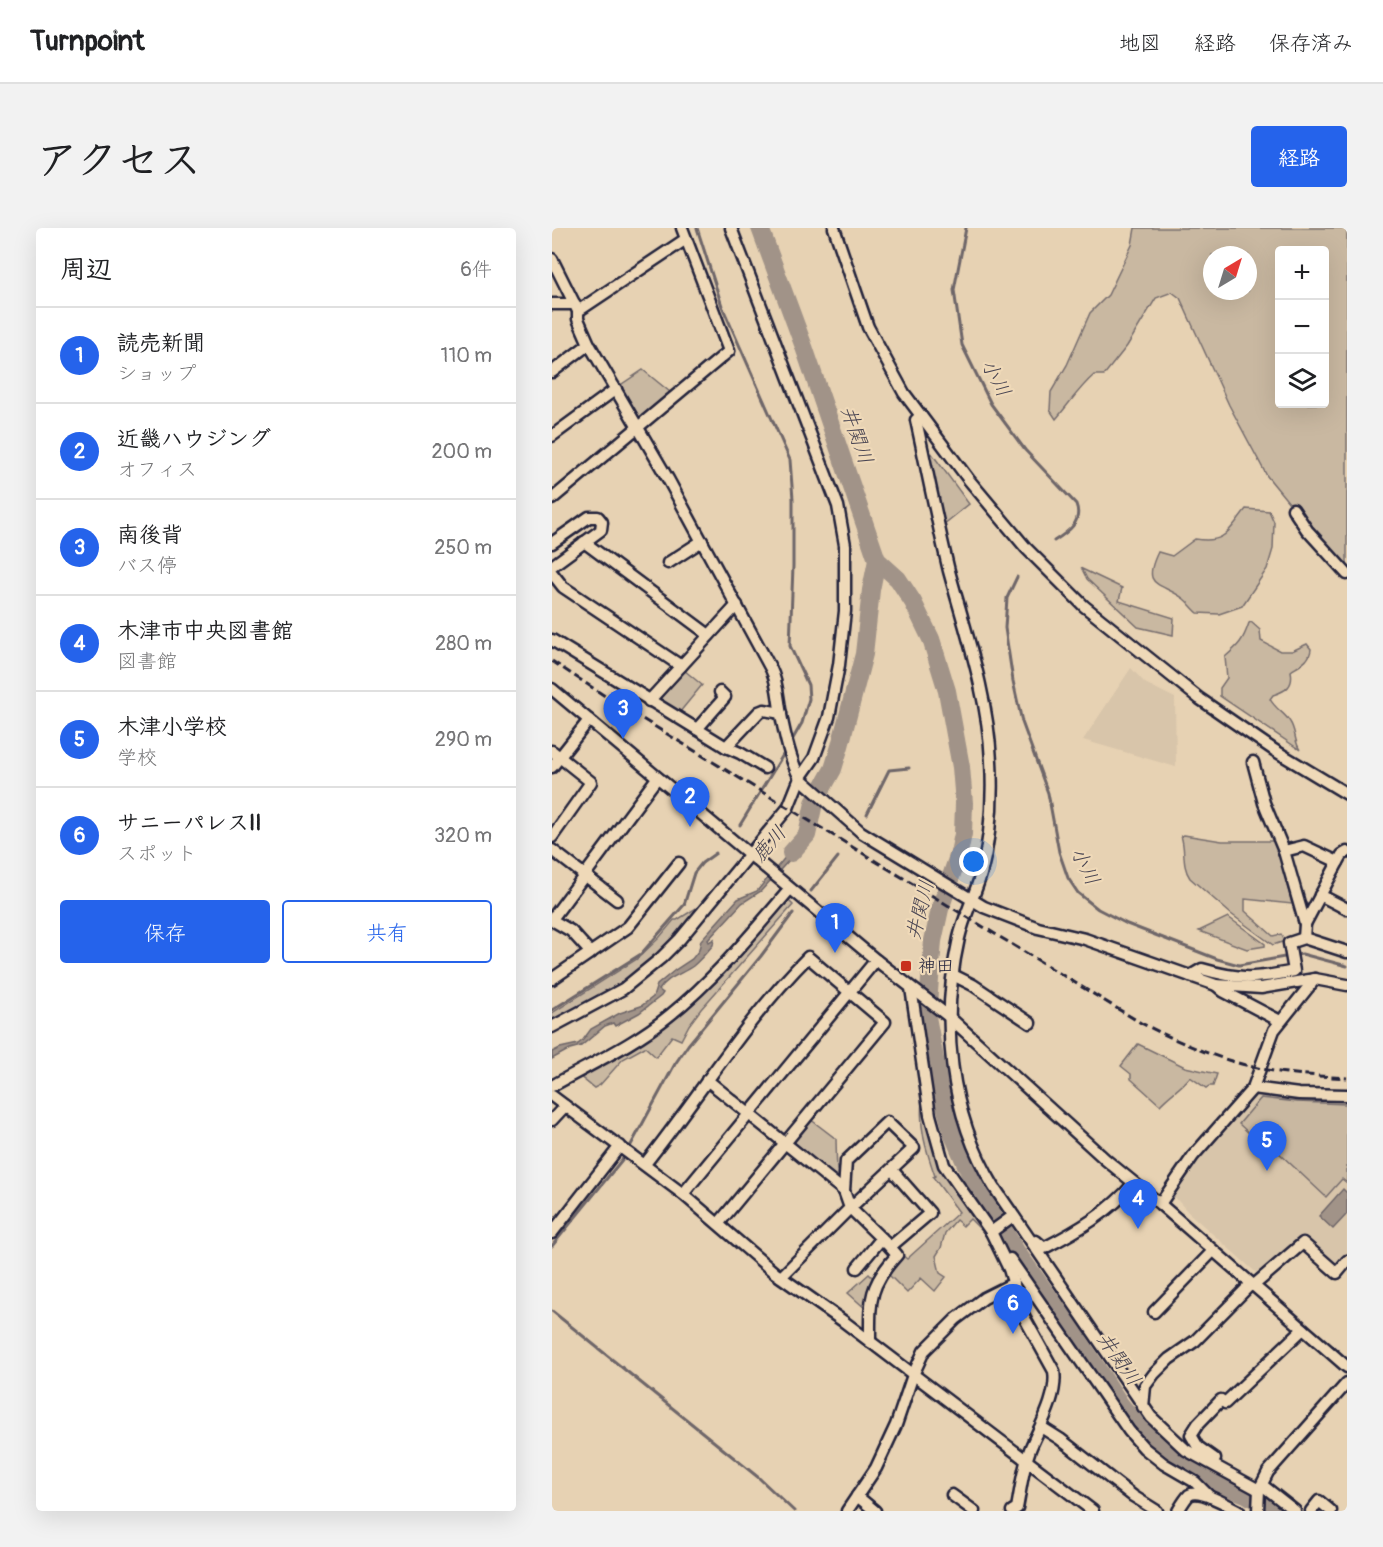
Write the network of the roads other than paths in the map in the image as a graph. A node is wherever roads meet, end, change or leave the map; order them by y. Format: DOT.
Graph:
graph roads {
  1 [pos="682,228"];
  2 [pos="731,228"];
  3 [pos="834,228"];
  4 [pos="686,239"];
  5 [pos="552,259"];
  6 [pos="552,304"];
  7 [pos="576,308"];
  8 [pos="590,344"];
  9 [pos="552,372"];
  10 [pos="616,389"];
  11 [pos="921,416"];
  12 [pos="638,428"];
  13 [pos="552,436"];
  14 [pos="552,499"];
  15 [pos="1293,508"];
  16 [pos="702,541"];
  17 [pos="584,542"];
  18 [pos="552,543"];
  19 [pos="668,563"];
  20 [pos="552,566"];
  21 [pos="552,573"];
  22 [pos="1347,574"];
  23 [pos="737,605"];
  24 [pos="709,635"];
  25 [pos="552,640"];
  26 [pos="681,666"];
  27 [pos="552,689"];
  28 [pos="720,692"];
  29 [pos="649,701"];
  30 [pos="781,713"];
  31 [pos="589,720"];
  32 [pos="697,729"];
  33 [pos="726,747"];
  34 [pos="556,754"];
  35 [pos="1253,762"];
  36 [pos="552,767"];
  37 [pos="765,768"];
  38 [pos="657,778"];
  39 [pos="803,780"];
  40 [pos="1347,794"];
  41 [pos="552,837"];
  42 [pos="552,850"];
  43 [pos="1284,851"];
  44 [pos="1347,852"];
  45 [pos="752,857"];
  46 [pos="1338,862"];
  47 [pos="679,863"];
  48 [pos="585,874"];
  49 [pos="788,886"];
  50 [pos="1320,895"];
  51 [pos="969,897"];
  52 [pos="617,900"];
  53 [pos="1347,909"];
  54 [pos="552,919"];
  55 [pos="1305,924"];
  56 [pos="1304,938"];
  57 [pos="1347,952"];
  58 [pos="591,953"];
  59 [pos="876,960"];
  60 [pos="953,975"];
  61 [pos="1190,976"];
  62 [pos="552,979"];
  63 [pos="1315,979"];
  64 [pos="1216,985"];
  65 [pos="1347,985"];
  66 [pos="911,987"];
  67 [pos="849,992"];
  68 [pos="946,1015"];
  69 [pos="1280,1021"];
  70 [pos="1030,1023"];
  71 [pos="552,1027"];
  72 [pos="707,1080"];
  73 [pos="552,1086"];
  74 [pos="1253,1088"];
  75 [pos="1347,1095"];
  76 [pos="552,1096"];
  77 [pos="565,1106"];
  78 [pos="748,1113"];
  79 [pos="552,1120"];
  80 [pos="785,1143"];
  81 [pos="625,1149"];
  82 [pos="645,1164"];
  83 [pos="892,1170"];
  84 [pos="1134,1183"];
  85 [pos="844,1191"];
  86 [pos="683,1194"];
  87 [pos="1160,1204"];
  88 [pos="850,1208"];
  89 [pos="1012,1217"];
  90 [pos="719,1223"];
  91 [pos="992,1231"];
  92 [pos="552,1233"];
  93 [pos="882,1238"];
  94 [pos="890,1247"];
  95 [pos="1213,1251"];
  96 [pos="1347,1261"];
  97 [pos="857,1268"];
  98 [pos="781,1277"];
  99 [pos="1014,1283"];
  100 [pos="1252,1285"];
  101 [pos="1154,1312"];
  102 [pos="1303,1329"];
  103 [pos="870,1342"];
  104 [pos="1347,1367"];
  105 [pos="913,1375"];
  106 [pos="1347,1383"];
  107 [pos="1143,1407"];
  108 [pos="1041,1427"];
  109 [pos="1026,1461"];
  110 [pos="1245,1483"];
  111 [pos="1260,1490"];
  112 [pos="952,1495"];
  113 [pos="857,1496"];
  114 [pos="1215,1503"];
  115 [pos="1016,1510"];
  116 [pos="846,1511"];
  117 [pos="875,1511"];
  118 [pos="974,1511"];
  119 [pos="1093,1511"];
  120 [pos="1156,1511"];
  121 [pos="1178,1511"];
  122 [pos="1239,1511"];
  123 [pos="1258,1511"];
  124 [pos="1295,1511"];
  125 [pos="1311,1511"];
  126 [pos="1331,1511"];
  1 -- 4 [label="street"];
  2 -- 39 [label="street"];
  3 -- 11 [label="street"];
  4 -- 7 [label="street"];
  4 -- 12 [label="street"];
  5 -- 7 [label="street"];
  6 -- 7 [label="street"];
  7 -- 8 [label="street"];
  8 -- 9 [label="street"];
  8 -- 10 [label="street"];
  10 -- 12 [label="street"];
  10 -- 13 [label="street"];
  11 -- 40 [label="street"];
  11 -- 51 [label="street"];
  12 -- 14 [label="street"];
  12 -- 16 [label="street"];
  15 -- 22 [label="street"];
  16 -- 19 [label="street"];
  16 -- 23 [label="street"];
  17 -- 18 [label="street"];
  17 -- 20 [label="street"];
  17 -- 24 [label="street"];
  21 -- 26 [label="street"];
  23 -- 24 [label="street"];
  23 -- 30 [label="street"];
  24 -- 26 [label="street"];
  25 -- 29 [label="street"];
  26 -- 29 [label="street"];
  27 -- 31 [label="street"];
  28 -- 32 [label="street"];
  29 -- 32 [label="street"];
  30 -- 33 [label="street"];
  30 -- 39 [label="street"];
  31 -- 34 [label="street"];
  31 -- 38 [label="street"];
  32 -- 33 [label="street"];
  33 -- 37 [label="street"];
  34 -- 36 [label="street"];
  34 -- 41 [label="street"];
  35 -- 43 [label="street"];
  38 -- 45 [label="street"];
  38 -- 48 [label="street"];
  39 -- 45 [label="street"];
  39 -- 51 [label="street"];
  42 -- 48 [label="street"];
  43 -- 46 [label="street"];
  43 -- 55 [label="street"];
  44 -- 46 [label="street"];
  45 -- 49 [label="street"];
  45 -- 71 [label="street"];
  46 -- 50 [label="street"];
  47 -- 58 [label="street"];
  48 -- 52 [label="street"];
  48 -- 54 [label="street"];
  49 -- 59 [label="street"];
  49 -- 73 [label="street"];
  50 -- 53 [label="street"];
  50 -- 55 [label="street"];
  51 -- 60 [label="street"];
  51 -- 61 [label="street"];
  54 -- 58 [label="street"];
  55 -- 56 [label="street"];
  56 -- 57 [label="street"];
  56 -- 61 [label="street"];
  58 -- 62 [label="street"];
  59 -- 66 [label="street"];
  59 -- 67 [label="street"];
  60 -- 68 [label="street"];
  60 -- 70 [label="street"];
  61 -- 64 [label="street"];
  63 -- 64 [label="street"];
  63 -- 65 [label="street"];
  63 -- 69 [label="street"];
  64 -- 69 [label="street"];
  66 -- 68 [label="street"];
  66 -- 91 [label="street"];
  67 -- 72 [label="street"];
  67 -- 78 [label="street"];
  67 -- 80 [label="street"];
  68 -- 84 [label="street"];
  68 -- 89 [label="street"];
  69 -- 74 [label="street"];
  72 -- 78 [label="street"];
  72 -- 82 [label="street"];
  74 -- 75 [label="street"];
  74 -- 87 [label="street"];
  76 -- 77 [label="street"];
  77 -- 79 [label="street"];
  77 -- 81 [label="street"];
  78 -- 80 [label="street"];
  78 -- 86 [label="street"];
  80 -- 85 [label="street"];
  80 -- 90 [label="street"];
  81 -- 82 [label="street"];
  81 -- 92 [label="street"];
  82 -- 86 [label="street"];
  83 -- 85 [label="street"];
  83 -- 88 [label="street"];
  83 -- 94 [label="street"];
  84 -- 87 [label="street"];
  84 -- 89 [label="street"];
  85 -- 88 [label="street"];
  86 -- 90 [label="street"];
  87 -- 95 [label="street"];
  88 -- 93 [label="street"];
  88 -- 98 [label="street"];
  89 -- 91 [label="street"];
  89 -- 107 [label="street"];
  90 -- 98 [label="street"];
  91 -- 99 [label="street"];
  91 -- 114 [label="street"];
  93 -- 94 [label="street"];
  93 -- 97 [label="street"];
  94 -- 103 [label="street"];
  95 -- 100 [label="street"];
  95 -- 101 [label="street"];
  96 -- 100 [label="street"];
  98 -- 103 [label="street"];
  99 -- 105 [label="street"];
  99 -- 108 [label="street"];
  100 -- 102 [label="street"];
  100 -- 107 [label="street"];
  102 -- 104 [label="street"];
  102 -- 110 [label="street"];
  103 -- 105 [label="street"];
  105 -- 109 [label="street"];
  105 -- 113 [label="street"];
  106 -- 111 [label="street"];
  107 -- 110 [label="street"];
  108 -- 109 [label="street"];
  108 -- 120 [label="street"];
  109 -- 115 [label="street"];
  109 -- 119 [label="street"];
  110 -- 111 [label="street"];
  111 -- 123 [label="street"];
  111 -- 124 [label="street"];
  112 -- 118 [label="street"];
  113 -- 116 [label="street"];
  113 -- 117 [label="street"];
  114 -- 121 [label="street"];
  114 -- 122 [label="street"];
  125 -- 126 [label="street"];
}
